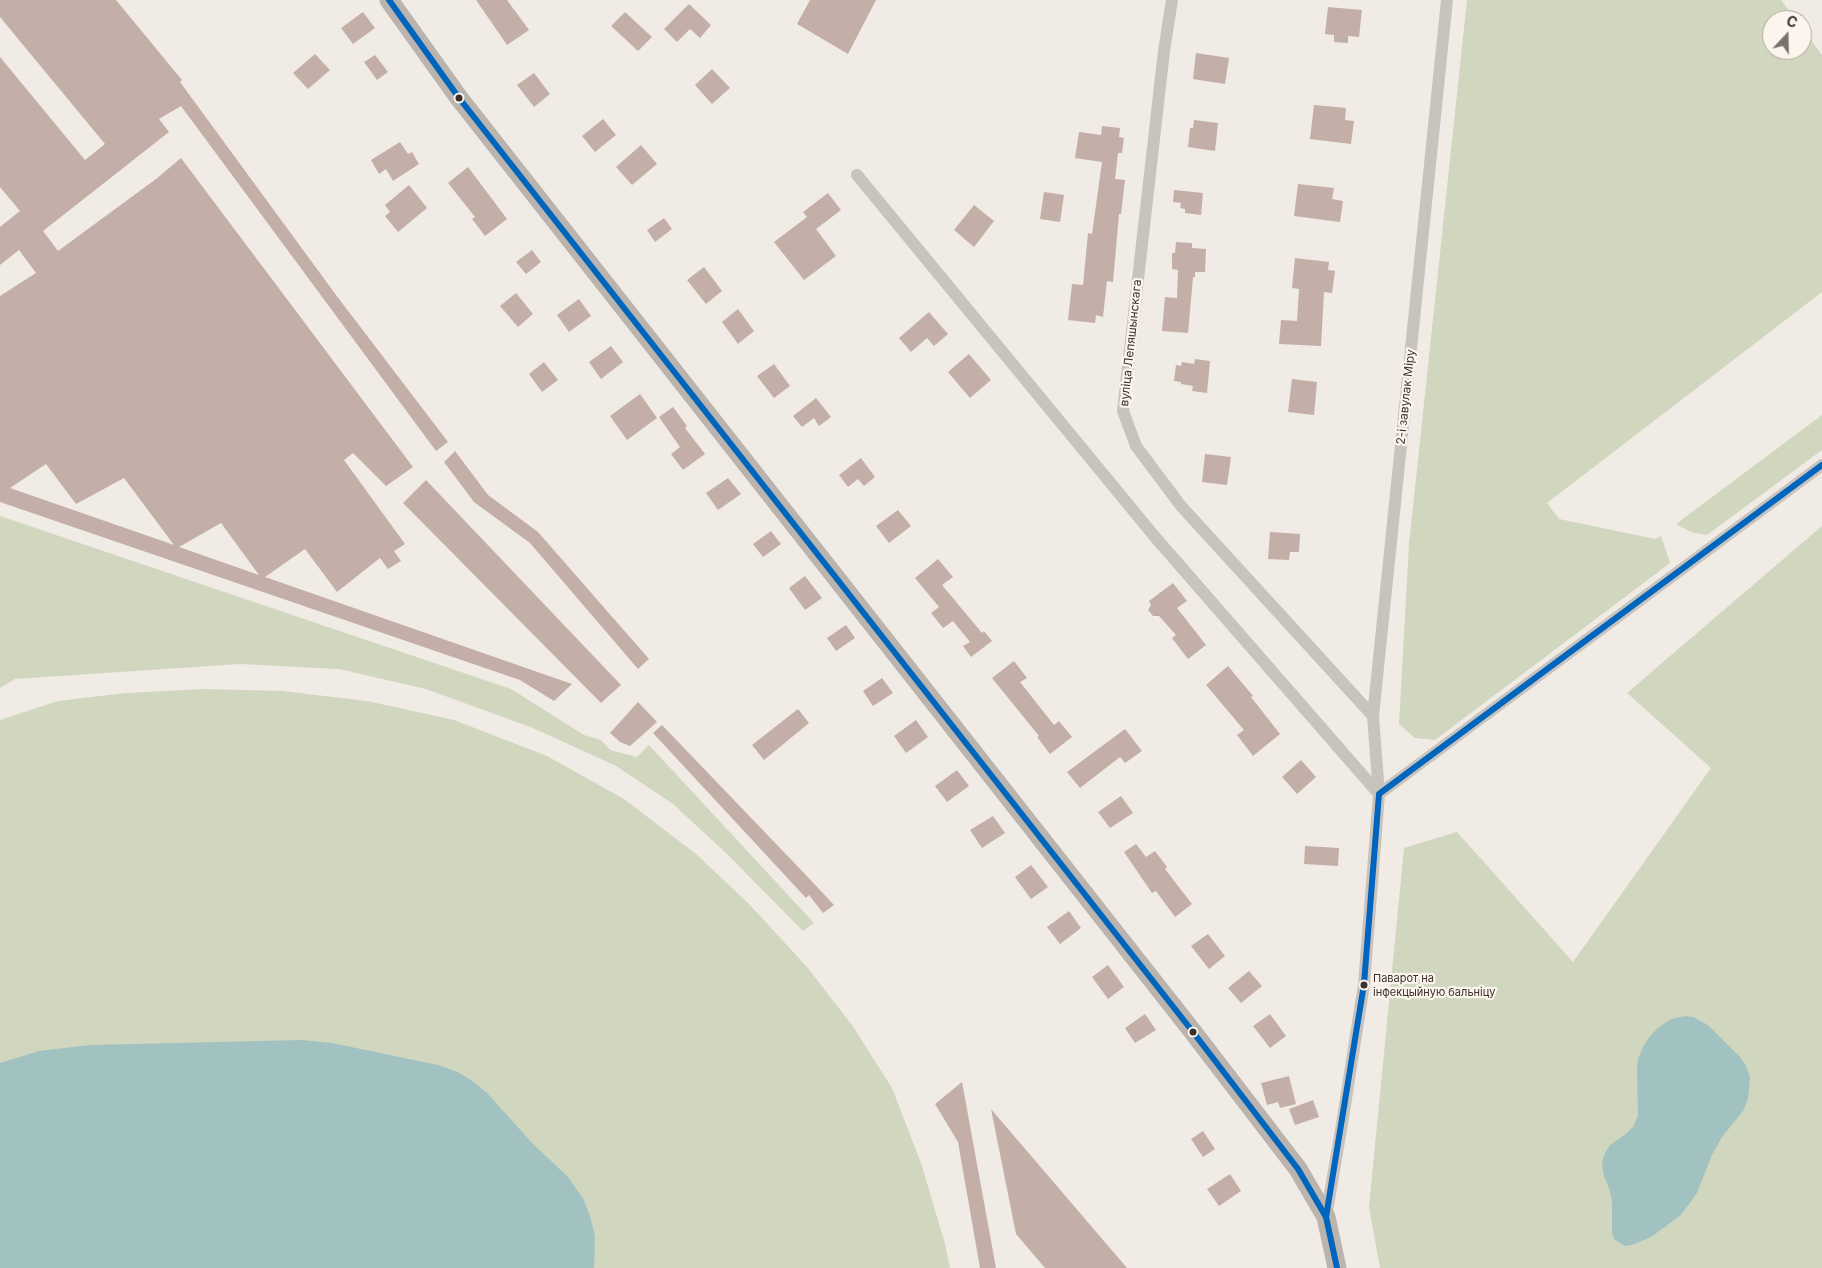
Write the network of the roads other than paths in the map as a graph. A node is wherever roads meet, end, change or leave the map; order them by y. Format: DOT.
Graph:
graph roads {
  1 [pos="389,0"];
  2 [pos="1172,0"];
  3 [pos="1447,0"];
  4 [pos="857,175"];
  5 [pos="1822,465"];
  6 [pos="1373,716"];
  7 [pos="1379,794"];
  8 [pos="1326,1217"];
  9 [pos="1337,1268"];
  1 -- 8 [label="street"];
  2 -- 6 [label="street, вуліца Лепяшынскага"];
  3 -- 6 [label="street, 2-і завулак Міру"];
  4 -- 7 [label="street"];
  5 -- 7 [label="street"];
  6 -- 7 [label="street, 2-і завулак Міру"];
  7 -- 8 [label="street, 2-і завулак Міру"];
  8 -- 9 [label="street"];
}
